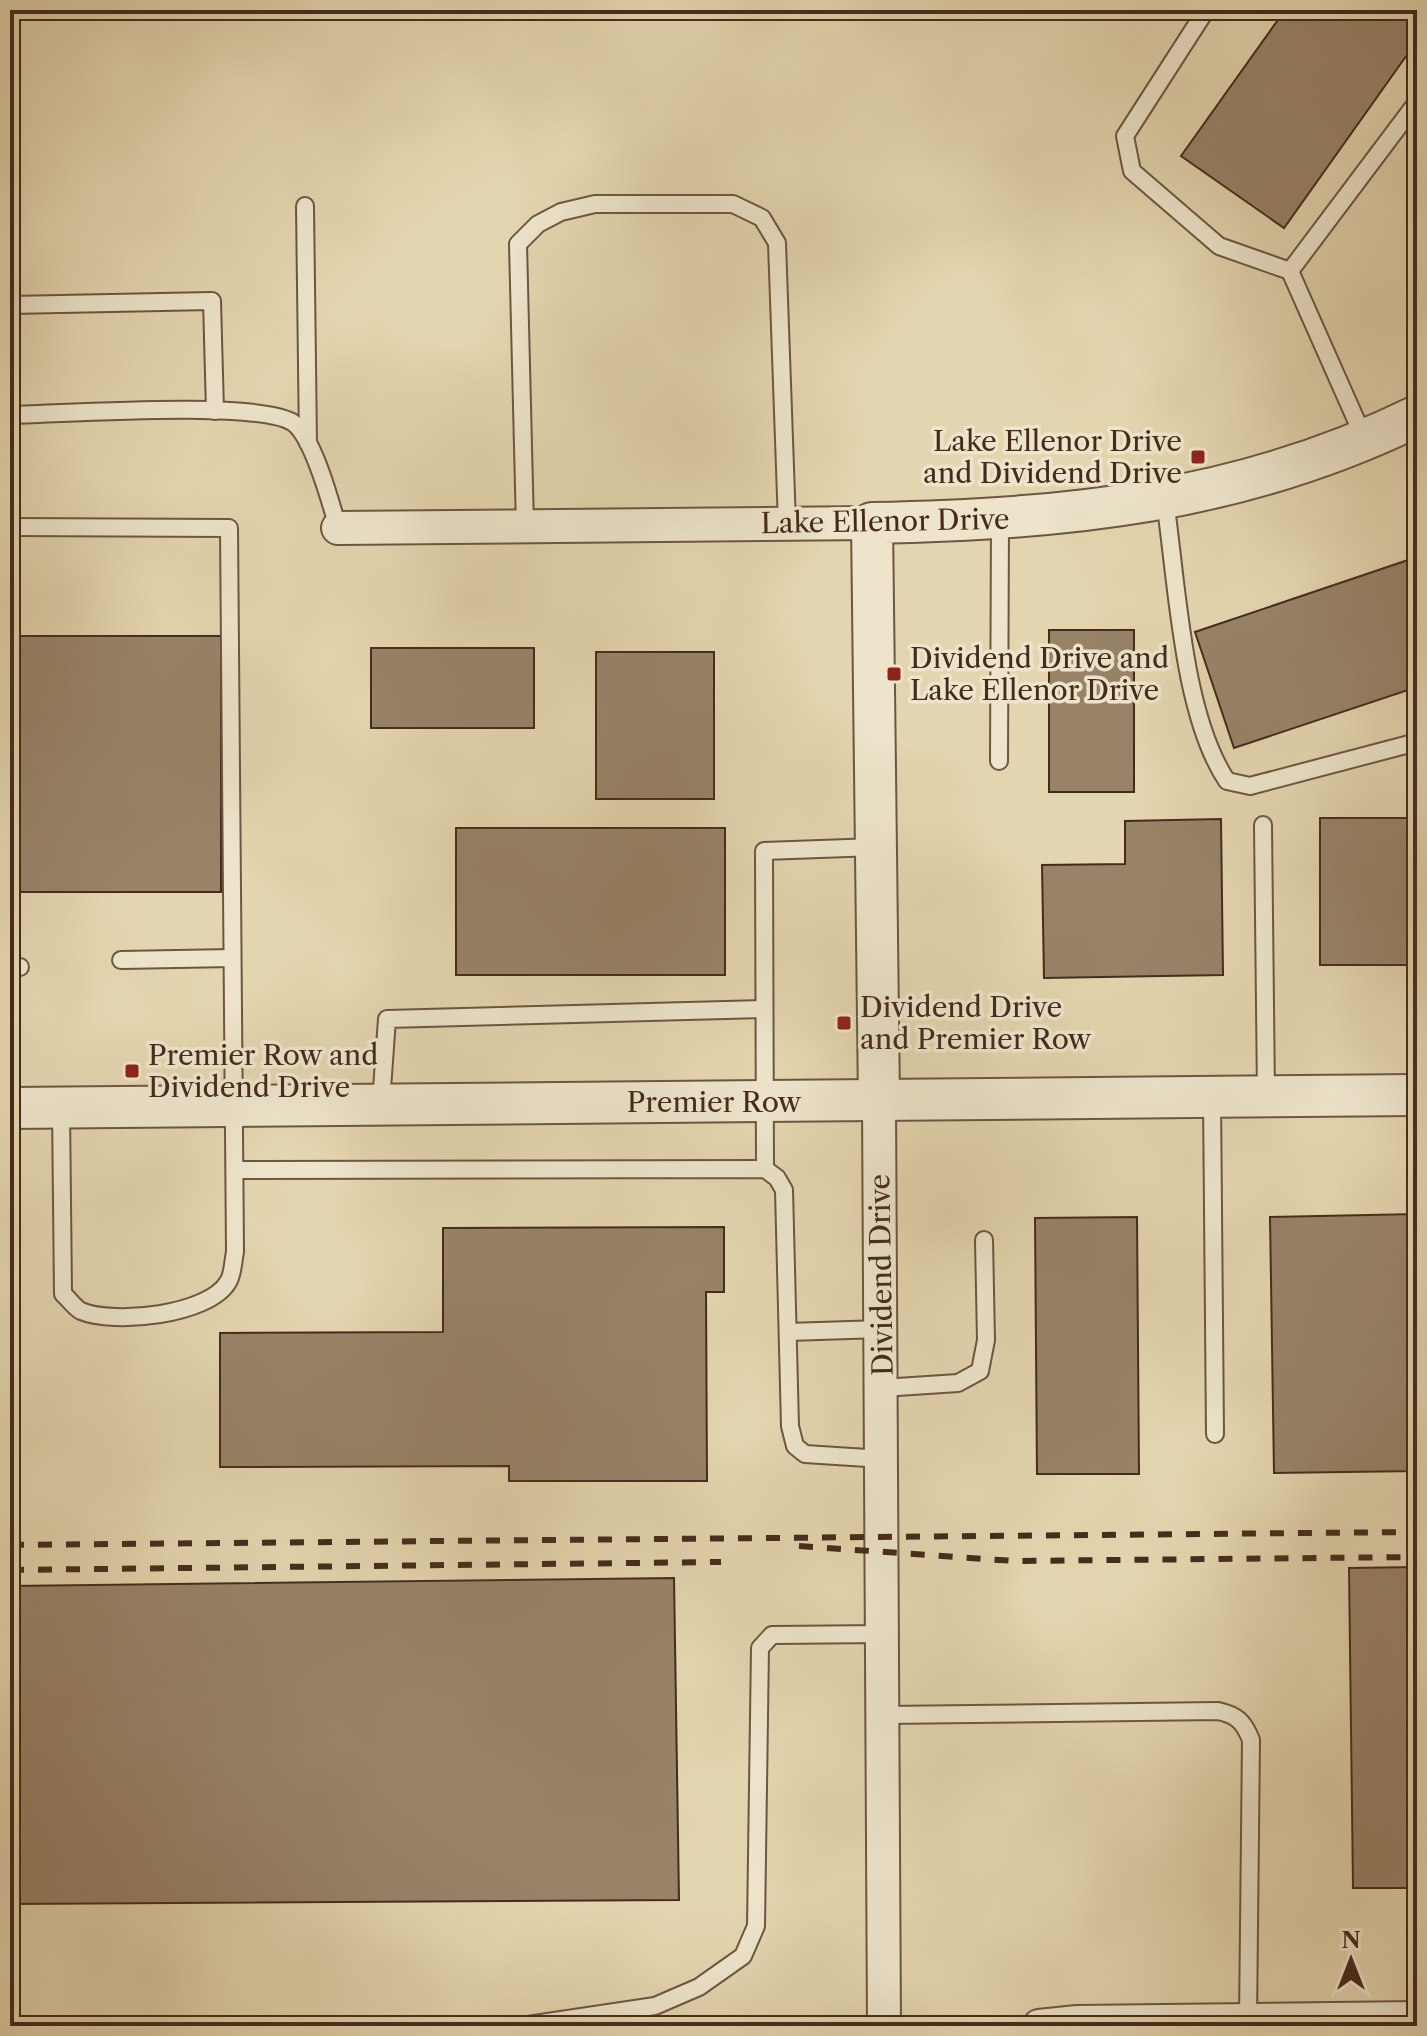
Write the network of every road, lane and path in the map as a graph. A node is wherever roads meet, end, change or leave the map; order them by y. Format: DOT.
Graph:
graph roads {
  1 [pos="1206,10"];
  2 [pos="1417,102"];
  3 [pos="305,206"];
  4 [pos="1290,271"];
  5 [pos="10,305"];
  6 [pos="215,411"];
  7 [pos="10,415"];
  8 [pos="1415,421"];
  9 [pos="1364,438"];
  10 [pos="308,443"];
  11 [pos="1165,501"];
  12 [pos="1000,520"];
  13 [pos="872,523"];
  14 [pos="787,524"];
  15 [pos="10,527"];
  16 [pos="525,527"];
  17 [pos="338,528"];
  18 [pos="1417,742"];
  19 [pos="999,761"];
  20 [pos="1263,825"];
  21 [pos="876,847"];
  22 [pos="232,958"];
  23 [pos="121,960"];
  24 [pos="763,1009"];
  25 [pos="1417,1095"];
  26 [pos="1212,1097"];
  27 [pos="1267,1097"];
  28 [pos="879,1101"];
  29 [pos="762,1102"];
  30 [pos="381,1105"];
  31 [pos="234,1106"];
  32 [pos="61,1107"];
  33 [pos="10,1108"];
  34 [pos="765,1169"];
  35 [pos="237,1170"];
  36 [pos="984,1240"];
  37 [pos="881,1329"];
  38 [pos="788,1332"];
  39 [pos="882,1388"];
  40 [pos="1215,1434"];
  41 [pos="883,1459"];
  42 [pos="884,1634"];
  43 [pos="884,1715"];
  44 [pos="1248,2020"];
  45 [pos="1406,2021"];
  46 [pos="521,2026"];
  47 [pos="884,2026"];
  48 [pos="1039,2026"];
  1 -- 4 [label="lane"];
  2 -- 4 [label="lane"];
  3 -- 10 [label="lane"];
  4 -- 9 [label="lane"];
  5 -- 6 [label="lane"];
  6 -- 7 [label="lane"];
  6 -- 10 [label="lane"];
  8 -- 9 [label="street, Lake Ellenor Drive"];
  9 -- 11 [label="street, Lake Ellenor Drive"];
  10 -- 17 [label="lane"];
  11 -- 12 [label="street, Lake Ellenor Drive"];
  11 -- 18 [label="lane"];
  12 -- 13 [label="street, Lake Ellenor Drive"];
  12 -- 19 [label="lane"];
  13 -- 14 [label="street, Lake Ellenor Drive"];
  13 -- 21 [label="street, Dividend Drive"];
  14 -- 16 [label="street, Lake Ellenor Drive"];
  14 -- 16 [label="lane"];
  15 -- 22 [label="lane"];
  16 -- 17 [label="street, Lake Ellenor Drive"];
  20 -- 27 [label="lane"];
  21 -- 24 [label="lane"];
  21 -- 28 [label="street, Dividend Drive"];
  22 -- 23 [label="lane"];
  22 -- 31 [label="lane"];
  24 -- 29 [label="lane"];
  24 -- 30 [label="lane"];
  25 -- 27 [label="street, Premier Row"];
  26 -- 27 [label="street, Premier Row"];
  26 -- 28 [label="street, Premier Row"];
  26 -- 40 [label="lane"];
  28 -- 29 [label="street, Premier Row"];
  28 -- 37 [label="street, Dividend Drive"];
  29 -- 30 [label="street, Premier Row"];
  29 -- 34 [label="lane"];
  30 -- 31 [label="street, Premier Row"];
  31 -- 32 [label="street, Premier Row"];
  31 -- 35 [label="lane"];
  32 -- 33 [label="street, Premier Row"];
  32 -- 35 [label="lane"];
  34 -- 35 [label="lane"];
  34 -- 38 [label="lane"];
  36 -- 39 [label="lane"];
  37 -- 38 [label="lane"];
  37 -- 39 [label="street, Dividend Drive"];
  38 -- 41 [label="lane"];
  39 -- 41 [label="street, Dividend Drive"];
  41 -- 42 [label="street, Dividend Drive"];
  42 -- 43 [label="street, Dividend Drive"];
  42 -- 46 [label="lane"];
  43 -- 44 [label="lane"];
  43 -- 47 [label="street, Dividend Drive"];
  44 -- 45 [label="street"];
  44 -- 48 [label="street"];
}
